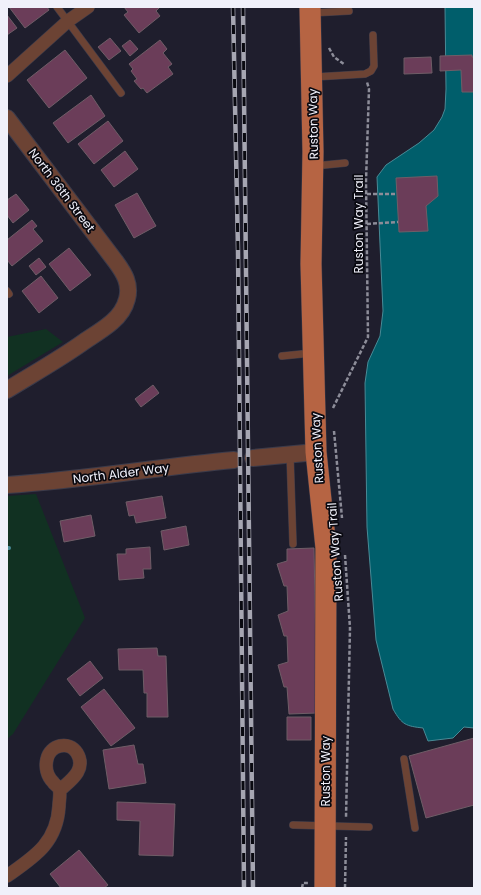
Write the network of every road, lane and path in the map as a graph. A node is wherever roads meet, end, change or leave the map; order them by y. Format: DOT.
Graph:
graph roads {
  1 [pos="57,7"];
  2 [pos="88,7"];
  3 [pos="310,10"];
  4 [pos="349,11"];
  5 [pos="68,21"];
  6 [pos="373,35"];
  7 [pos="327,46"];
  8 [pos="365,74"];
  9 [pos="7,76"];
  10 [pos="312,77"];
  11 [pos="121,93"];
  12 [pos="7,118"];
  13 [pos="345,163"];
  14 [pos="313,166"];
  15 [pos="367,194"];
  16 [pos="397,194"];
  17 [pos="398,222"];
  18 [pos="367,224"];
  19 [pos="314,353"];
  20 [pos="282,356"];
  21 [pos="7,390"];
  22 [pos="333,414"];
  23 [pos="334,426"];
  24 [pos="316,452"];
  25 [pos="290,454"];
  26 [pos="253,458"];
  27 [pos="234,460"];
  28 [pos="7,485"];
  29 [pos="342,523"];
  30 [pos="293,544"];
  31 [pos="344,548"];
  32 [pos="404,758"];
  33 [pos="60,790"];
  34 [pos="293,825"];
  35 [pos="325,826"];
  36 [pos="346,826"];
  37 [pos="369,827"];
  38 [pos="415,828"];
  39 [pos="7,876"];
  40 [pos="325,888"];
  41 [pos="345,888"];
  1 -- 5 [label="lane"];
  2 -- 5 [label="street"];
  3 -- 4 [label="lane"];
  3 -- 10 [label="main road, Ruston Way"];
  5 -- 9 [label="street"];
  5 -- 11 [label="lane"];
  6 -- 8 [label="lane"];
  7 -- 8 [label="path"];
  8 -- 10 [label="lane"];
  8 -- 15 [label="path, Ruston Way Trail"];
  10 -- 14 [label="main road, Ruston Way"];
  12 -- 21 [label="street, North 36th Street"];
  13 -- 14 [label="lane"];
  14 -- 19 [label="main road, Ruston Way"];
  15 -- 16 [label="path"];
  15 -- 18 [label="path, Ruston Way Trail"];
  17 -- 18 [label="path"];
  18 -- 22 [label="path, Ruston Way Trail"];
  19 -- 20 [label="lane"];
  19 -- 24 [label="main road, Ruston Way"];
  23 -- 29 [label="path, Ruston Way Trail"];
  24 -- 25 [label="street"];
  24 -- 35 [label="main road, Ruston Way"];
  25 -- 26 [label="street"];
  25 -- 30 [label="lane"];
  27 -- 28 [label="street, North Alder Way"];
  31 -- 36 [label="path, Ruston Way Trail"];
  32 -- 38 [label="lane"];
  33 -- 39 [label="street"];
  34 -- 35 [label="lane"];
  35 -- 36 [label="lane"];
  35 -- 40 [label="main road, Ruston Way"];
  36 -- 37 [label="lane"];
  36 -- 41 [label="path, Ruston Way Trail"];
}
